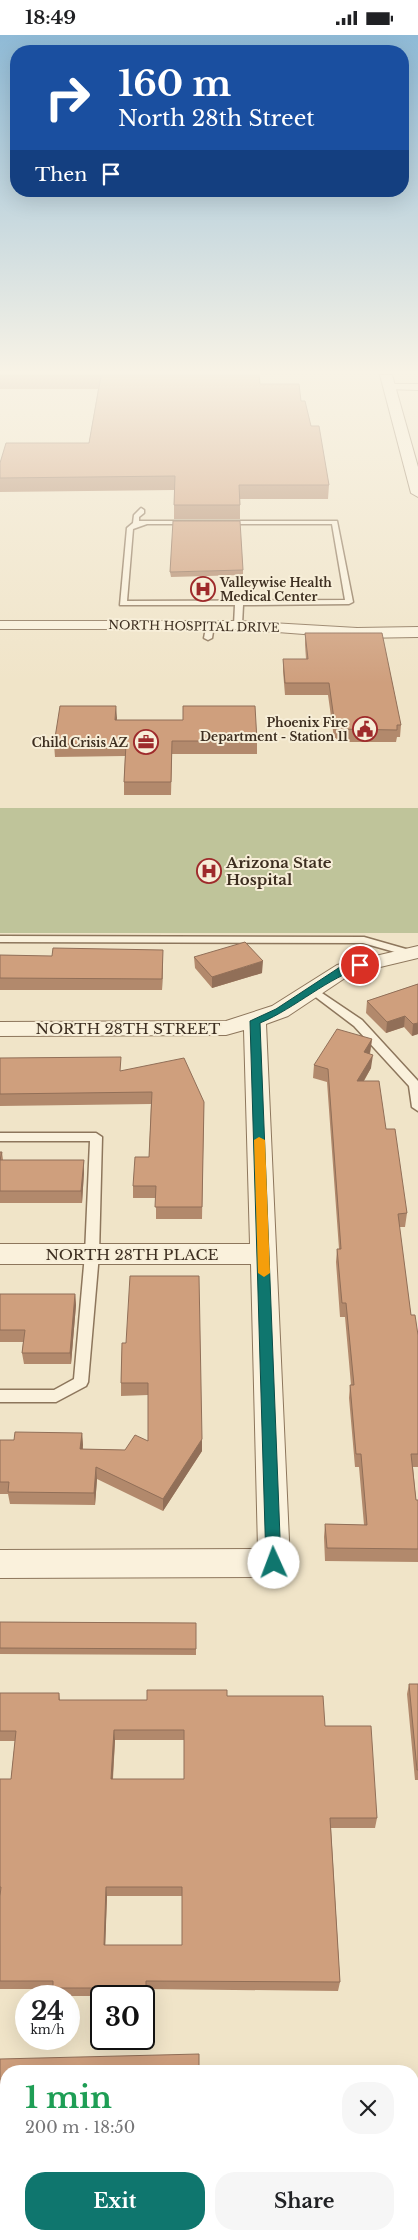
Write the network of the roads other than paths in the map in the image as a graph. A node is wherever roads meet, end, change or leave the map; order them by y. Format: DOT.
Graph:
graph roads {
  1 [pos="416,478"];
  2 [pos="418,493"];
  3 [pos="147,522"];
  4 [pos="136,524"];
  5 [pos="239,602"];
  6 [pos="0,625"];
  7 [pos="238,625"];
  8 [pos="418,633"];
  9 [pos="0,939"];
  10 [pos="413,952"];
  11 [pos="313,990"];
  12 [pos="255,1021"];
  13 [pos="0,1029"];
  14 [pos="418,1107"];
  15 [pos="0,1137"];
  16 [pos="0,1253"];
  17 [pos="92,1253"];
  18 [pos="263,1253"];
  19 [pos="0,1396"];
  20 [pos="0,1564"];
  1 -- 2 [label="street"];
  3 -- 4 [label="lane"];
  3 -- 4 [label="lane"];
  3 -- 5 [label="lane"];
  4 -- 5 [label="lane"];
  5 -- 7 [label="lane"];
  6 -- 7 [label="street, NORTH HOSPITAL DRIVE"];
  7 -- 8 [label="street, NORTH HOSPITAL DRIVE"];
  9 -- 10 [label="lane"];
  10 -- 11 [label="street, NORTH 28TH STREET"];
  11 -- 12 [label="street, NORTH 28TH STREET"];
  11 -- 14 [label="lane"];
  12 -- 13 [label="street, NORTH 28TH STREET"];
  12 -- 18 [label="street"];
  15 -- 17 [label="lane"];
  16 -- 17 [label="street, NORTH 28TH PLACE"];
  17 -- 18 [label="street, NORTH 28TH PLACE"];
  17 -- 19 [label="lane"];
  18 -- 20 [label="street"];
}
